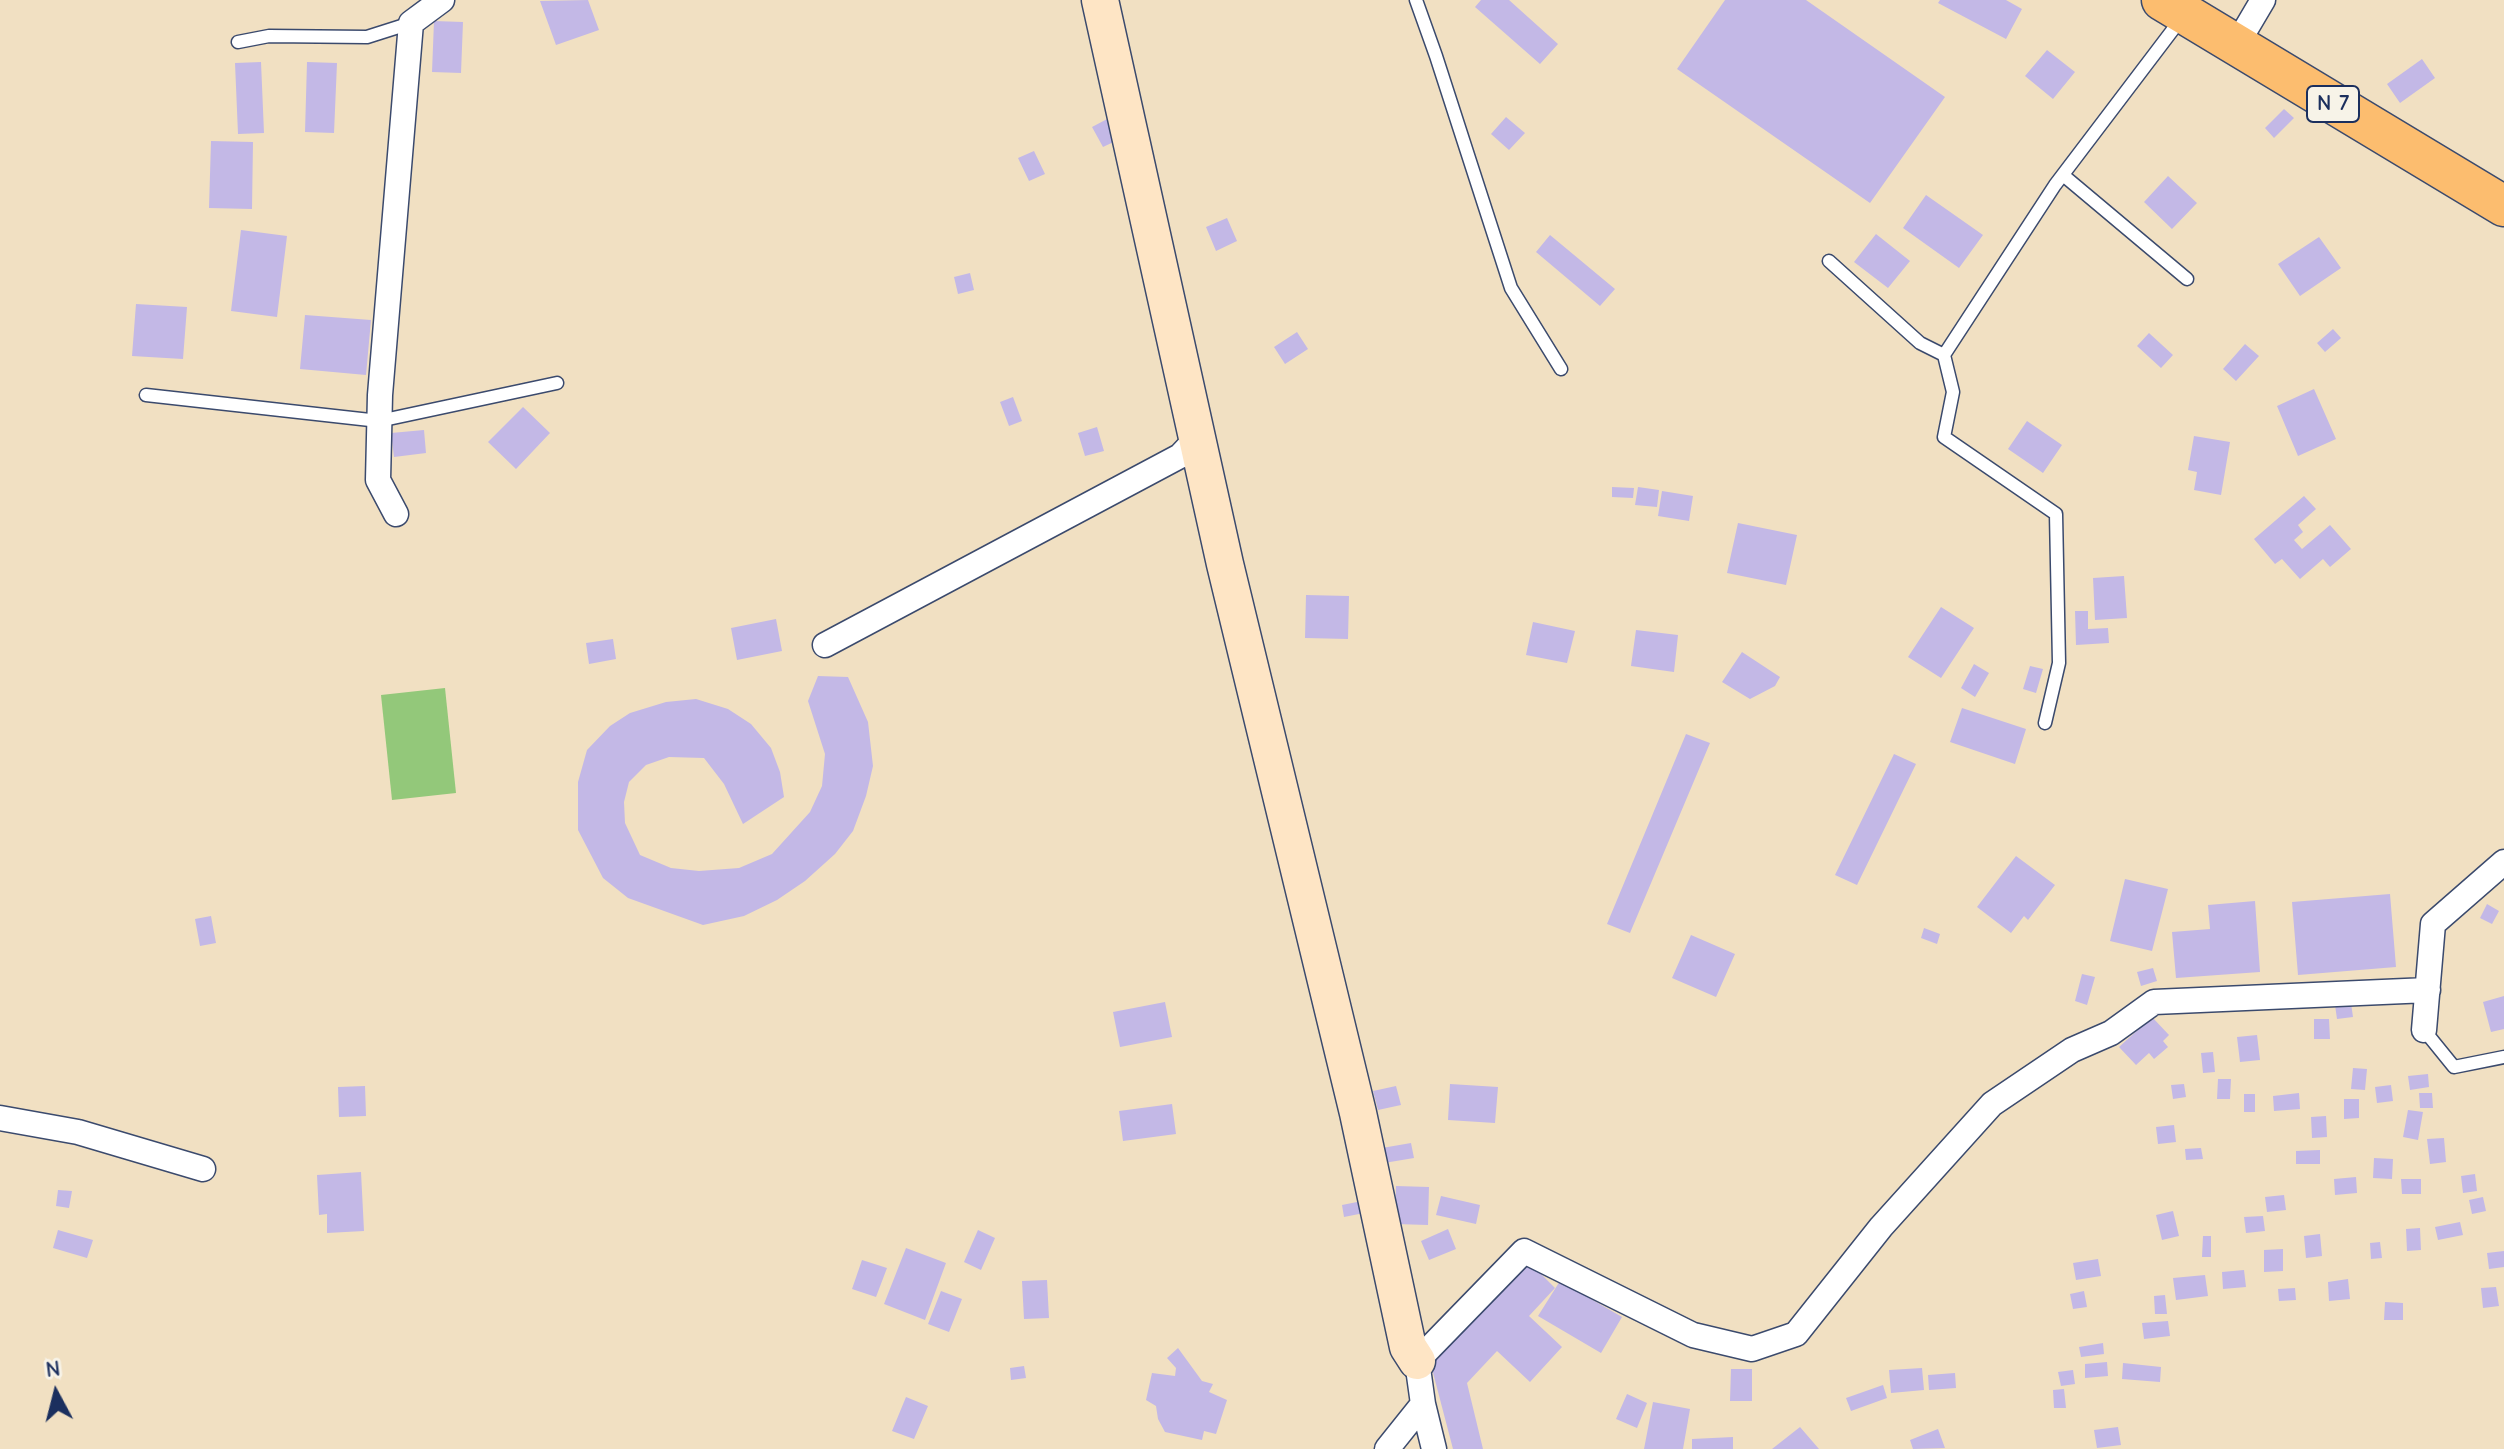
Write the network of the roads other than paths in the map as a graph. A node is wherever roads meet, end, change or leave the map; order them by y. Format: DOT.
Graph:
graph roads {
  1 [pos="442,0"];
  2 [pos="1100,0"];
  3 [pos="1416,0"];
  4 [pos="2263,0"];
  5 [pos="2174,6"];
  6 [pos="411,23"];
  7 [pos="238,42"];
  8 [pos="2237,44"];
  9 [pos="2063,175"];
  10 [pos="2504,206"];
  11 [pos="1829,261"];
  12 [pos="2187,279"];
  13 [pos="1944,355"];
  14 [pos="1561,369"];
  15 [pos="557,383"];
  16 [pos="146,395"];
  17 [pos="379,421"];
  18 [pos="1197,438"];
  19 [pos="396,514"];
  20 [pos="825,645"];
  21 [pos="2045,723"];
  22 [pos="2504,862"];
  23 [pos="2428,990"];
  24 [pos="2424,1030"];
  25 [pos="2504,1057"];
  26 [pos="0,1118"];
  27 [pos="203,1169"];
  28 [pos="1417,1361"];
  29 [pos="1423,1404"];
  30 [pos="1387,1449"];
  31 [pos="1434,1449"];
  1 -- 6 [label="street"];
  2 -- 18 [label="street"];
  3 -- 14 [label="lane"];
  4 -- 8 [label="street"];
  5 -- 8 [label="main road, N 7"];
  5 -- 9 [label="lane"];
  6 -- 7 [label="lane"];
  6 -- 17 [label="street"];
  8 -- 10 [label="main road, N 7"];
  9 -- 12 [label="lane"];
  9 -- 13 [label="lane"];
  11 -- 13 [label="lane"];
  13 -- 21 [label="lane"];
  15 -- 17 [label="lane"];
  16 -- 17 [label="lane"];
  17 -- 19 [label="street"];
  18 -- 20 [label="street"];
  18 -- 28 [label="street"];
  22 -- 23 [label="street"];
  23 -- 24 [label="street"];
  23 -- 28 [label="street"];
  24 -- 25 [label="lane"];
  26 -- 27 [label="street"];
  28 -- 29 [label="street"];
  29 -- 30 [label="street"];
  29 -- 31 [label="street"];
}
